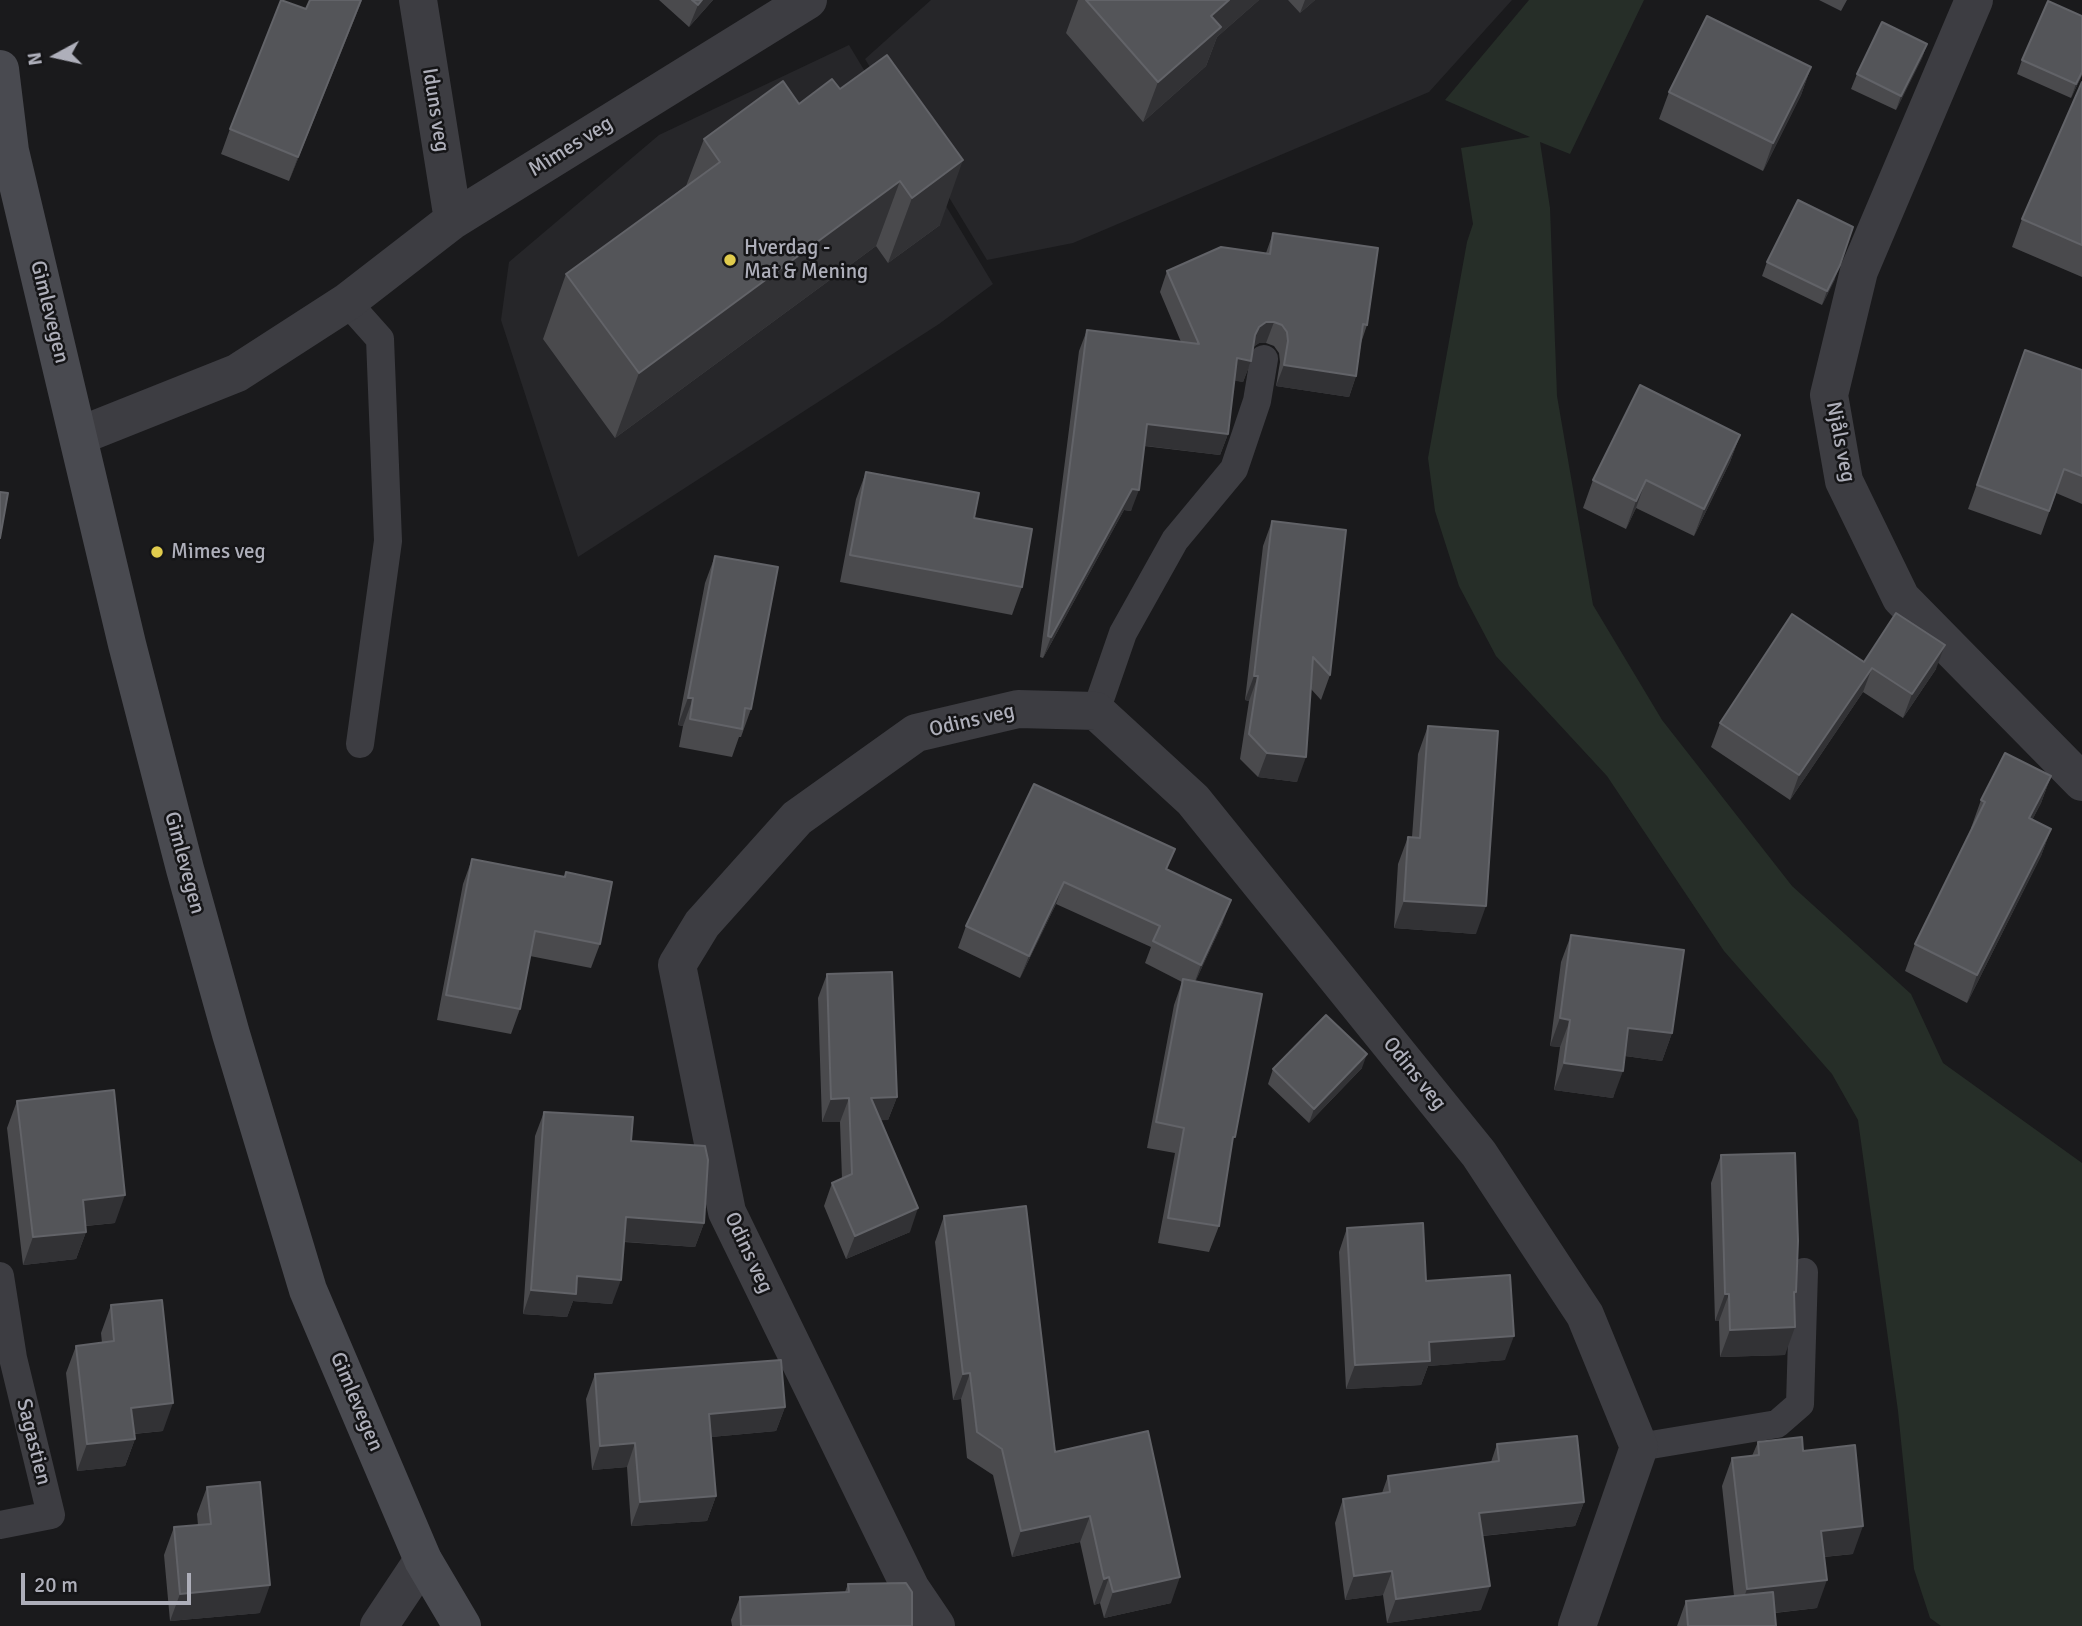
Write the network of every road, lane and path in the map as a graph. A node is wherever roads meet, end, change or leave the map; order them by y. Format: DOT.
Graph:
graph roads {
  1 [pos="418,0"];
  2 [pos="808,0"];
  3 [pos="1974,0"];
  4 [pos="0,69"];
  5 [pos="453,220"];
  6 [pos="347,302"];
  7 [pos="1264,359"];
  8 [pos="79,436"];
  9 [pos="1096,711"];
  10 [pos="360,744"];
  11 [pos="2082,782"];
  12 [pos="1804,1272"];
  13 [pos="0,1276"];
  14 [pos="1639,1447"];
  15 [pos="0,1525"];
  16 [pos="423,1560"];
  17 [pos="379,1626"];
  18 [pos="462,1626"];
  19 [pos="936,1626"];
  20 [pos="1577,1626"];
  1 -- 5 [label="street, Iduns veg"];
  2 -- 5 [label="street, Mimes veg"];
  3 -- 11 [label="street, Njåls veg"];
  4 -- 8 [label="street, Gimlevegen"];
  5 -- 6 [label="street, Mimes veg"];
  6 -- 8 [label="street, Mimes veg"];
  6 -- 10 [label="lane"];
  7 -- 9 [label="lane"];
  8 -- 16 [label="street, Gimlevegen"];
  9 -- 14 [label="street, Odins veg"];
  9 -- 19 [label="street, Odins veg"];
  12 -- 14 [label="lane"];
  13 -- 15 [label="lane, Sagastien"];
  14 -- 20 [label="street"];
  16 -- 17 [label="street"];
  16 -- 18 [label="street, Gimlevegen"];
}
